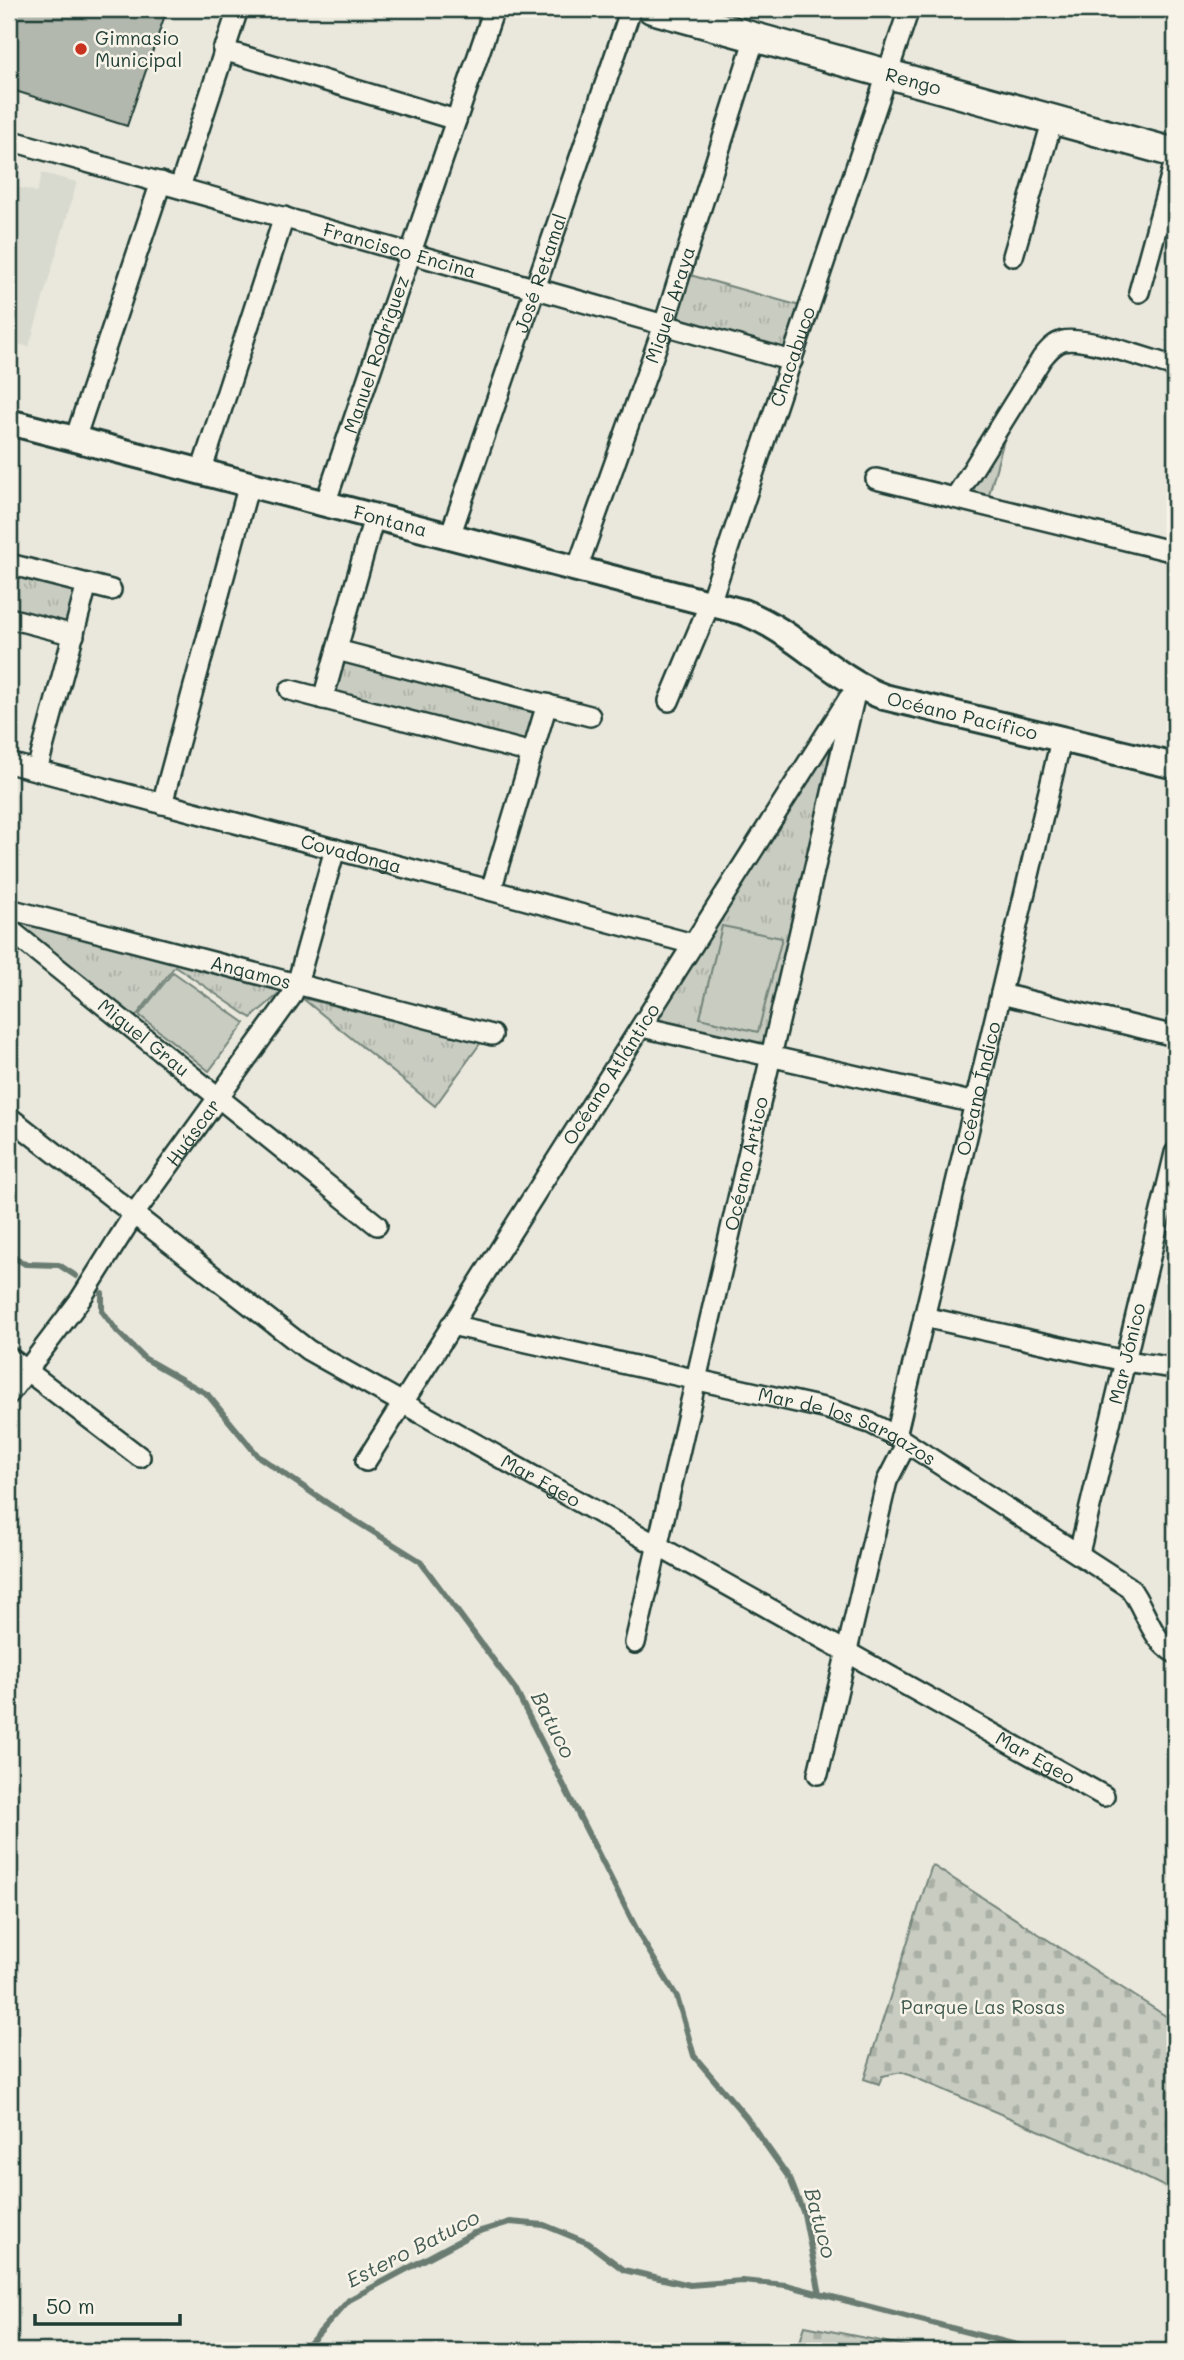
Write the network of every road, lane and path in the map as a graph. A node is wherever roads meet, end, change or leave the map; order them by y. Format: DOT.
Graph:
graph roads {
  1 [pos="238,9"];
  2 [pos="494,9"];
  3 [pos="631,9"];
  4 [pos="652,9"];
  5 [pos="909,9"];
  6 [pos="755,37"];
  7 [pos="223,50"];
  8 [pos="887,74"];
  9 [pos="1053,119"];
  10 [pos="456,120"];
  11 [pos="9,140"];
  12 [pos="1175,153"];
  13 [pos="1175,161"];
  14 [pos="170,185"];
  15 [pos="284,217"];
  16 [pos="411,253"];
  17 [pos="1013,256"];
  18 [pos="535,289"];
  19 [pos="1139,292"];
  20 [pos="664,325"];
  21 [pos="792,361"];
  22 [pos="1175,367"];
  23 [pos="9,422"];
  24 [pos="75,439"];
  25 [pos="201,472"];
  26 [pos="876,479"];
  27 [pos="249,484"];
  28 [pos="955,498"];
  29 [pos="325,504"];
  30 [pos="374,517"];
  31 [pos="450,536"];
  32 [pos="1175,552"];
  33 [pos="9,564"];
  34 [pos="577,569"];
  35 [pos="87,584"];
  36 [pos="111,590"];
  37 [pos="710,604"];
  38 [pos="9,618"];
  39 [pos="770,624"];
  40 [pos="74,635"];
  41 [pos="337,650"];
  42 [pos="857,685"];
  43 [pos="290,690"];
  44 [pos="323,699"];
  45 [pos="669,701"];
  46 [pos="547,704"];
  47 [pos="590,716"];
  48 [pos="1061,740"];
  49 [pos="532,753"];
  50 [pos="9,763"];
  51 [pos="1175,766"];
  52 [pos="37,770"];
  53 [pos="162,804"];
  54 [pos="335,849"];
  55 [pos="491,890"];
  56 [pos="9,909"];
  57 [pos="9,929"];
  58 [pos="693,944"];
  59 [pos="297,984"];
  60 [pos="1001,994"];
  61 [pos="642,1027"];
  62 [pos="492,1035"];
  63 [pos="1175,1036"];
  64 [pos="771,1056"];
  65 [pos="219,1098"];
  66 [pos="975,1103"];
  67 [pos="9,1117"];
  68 [pos="1175,1153"];
  69 [pos="134,1214"];
  70 [pos="377,1225"];
  71 [pos="925,1317"];
  72 [pos="451,1325"];
  73 [pos="9,1357"];
  74 [pos="1125,1361"];
  75 [pos="1175,1368"];
  76 [pos="27,1371"];
  77 [pos="696,1380"];
  78 [pos="9,1394"];
  79 [pos="401,1403"];
  80 [pos="901,1440"];
  81 [pos="140,1457"];
  82 [pos="366,1461"];
  83 [pos="658,1546"];
  84 [pos="1079,1553"];
  85 [pos="635,1643"];
  86 [pos="847,1652"];
  87 [pos="1175,1653"];
  88 [pos="818,1774"];
  89 [pos="1104,1796"];
  1 -- 7 [label="street"];
  2 -- 10 [label="street, Manuel Rodríguez"];
  3 -- 18 [label="street, José Retamal"];
  4 -- 6 [label="main road, Rengo"];
  5 -- 8 [label="street, Chacabuco"];
  6 -- 8 [label="main road, Rengo"];
  6 -- 20 [label="street, Miguel Araya"];
  7 -- 10 [label="street"];
  7 -- 14 [label="street"];
  8 -- 9 [label="main road, Rengo"];
  8 -- 21 [label="street, Chacabuco"];
  9 -- 12 [label="main road, Rengo"];
  9 -- 17 [label="street"];
  10 -- 16 [label="street, Manuel Rodríguez"];
  11 -- 14 [label="street, Francisco Encina"];
  13 -- 19 [label="street"];
  14 -- 15 [label="street, Francisco Encina"];
  14 -- 24 [label="street"];
  15 -- 16 [label="street, Francisco Encina"];
  15 -- 25 [label="street"];
  16 -- 18 [label="street, Francisco Encina"];
  16 -- 29 [label="street, Manuel Rodríguez"];
  18 -- 20 [label="street, Francisco Encina"];
  18 -- 31 [label="street, José Retamal"];
  20 -- 21 [label="street, Francisco Encina"];
  20 -- 34 [label="street, Miguel Araya"];
  21 -- 37 [label="street, Chacabuco"];
  22 -- 28 [label="street"];
  23 -- 24 [label="street, Fontana"];
  24 -- 25 [label="street, Fontana"];
  25 -- 27 [label="street, Fontana"];
  26 -- 28 [label="street"];
  27 -- 29 [label="street, Fontana"];
  27 -- 53 [label="street"];
  28 -- 32 [label="street"];
  29 -- 30 [label="street, Fontana"];
  30 -- 31 [label="street, Fontana"];
  30 -- 41 [label="street"];
  31 -- 34 [label="street, Fontana"];
  33 -- 35 [label="street"];
  34 -- 37 [label="street, Fontana"];
  35 -- 36 [label="street"];
  35 -- 40 [label="street"];
  37 -- 39 [label="street, Fontana"];
  37 -- 45 [label="street, Chacabuco"];
  38 -- 40 [label="street"];
  39 -- 42 [label="street, Océano Pacífico"];
  40 -- 52 [label="street"];
  41 -- 44 [label="street"];
  41 -- 46 [label="street"];
  42 -- 48 [label="street, Océano Pacífico"];
  42 -- 58 [label="street, Océano Atlántico"];
  42 -- 64 [label="street, Océano Ártico"];
  43 -- 44 [label="street"];
  44 -- 49 [label="street"];
  46 -- 47 [label="street"];
  46 -- 49 [label="street"];
  48 -- 51 [label="street, Océano Pacífico"];
  48 -- 60 [label="street, Océano Índico"];
  49 -- 55 [label="street"];
  50 -- 52 [label="street, Covadonga"];
  52 -- 53 [label="street, Covadonga"];
  53 -- 54 [label="street, Covadonga"];
  54 -- 55 [label="street, Covadonga"];
  54 -- 59 [label="street, Huáscar"];
  55 -- 58 [label="street, Covadonga"];
  56 -- 59 [label="street, Angamos"];
  57 -- 65 [label="street, Miguel Grau"];
  58 -- 61 [label="street, Océano Atlántico"];
  59 -- 62 [label="street, Angamos"];
  59 -- 65 [label="street, Huáscar"];
  60 -- 63 [label="street"];
  60 -- 66 [label="street, Océano Índico"];
  61 -- 64 [label="street"];
  61 -- 72 [label="street, Océano Atlántico"];
  64 -- 66 [label="street"];
  64 -- 77 [label="street, Océano Ártico"];
  65 -- 69 [label="street, Huáscar"];
  65 -- 70 [label="street, Miguel Grau"];
  66 -- 71 [label="street, Océano Índico"];
  67 -- 69 [label="street, Mar Egeo"];
  68 -- 74 [label="street, Mar Jónico"];
  69 -- 76 [label="street, Huáscar"];
  69 -- 79 [label="street, Mar Egeo"];
  71 -- 74 [label="street"];
  71 -- 80 [label="street, Océano Índico"];
  72 -- 77 [label="street, Mar de los Sargazos"];
  72 -- 79 [label="street, Océano Atlántico"];
  73 -- 76 [label="street"];
  74 -- 75 [label="street"];
  74 -- 84 [label="street, Mar Jónico"];
  76 -- 78 [label="street, Huáscar"];
  76 -- 81 [label="street"];
  77 -- 80 [label="street, Mar de los Sargazos"];
  77 -- 83 [label="street, Océano Ártico"];
  79 -- 82 [label="street, Océano Atlántico"];
  79 -- 83 [label="street, Mar Egeo"];
  80 -- 84 [label="street, Mar de los Sargazos"];
  80 -- 86 [label="street, Océano Índico"];
  83 -- 85 [label="street, Océano Ártico"];
  83 -- 86 [label="street, Mar Egeo"];
  84 -- 87 [label="street, Mar de los Sargazos"];
  86 -- 88 [label="street, Océano Índico"];
  86 -- 89 [label="street, Mar Egeo"];
}
